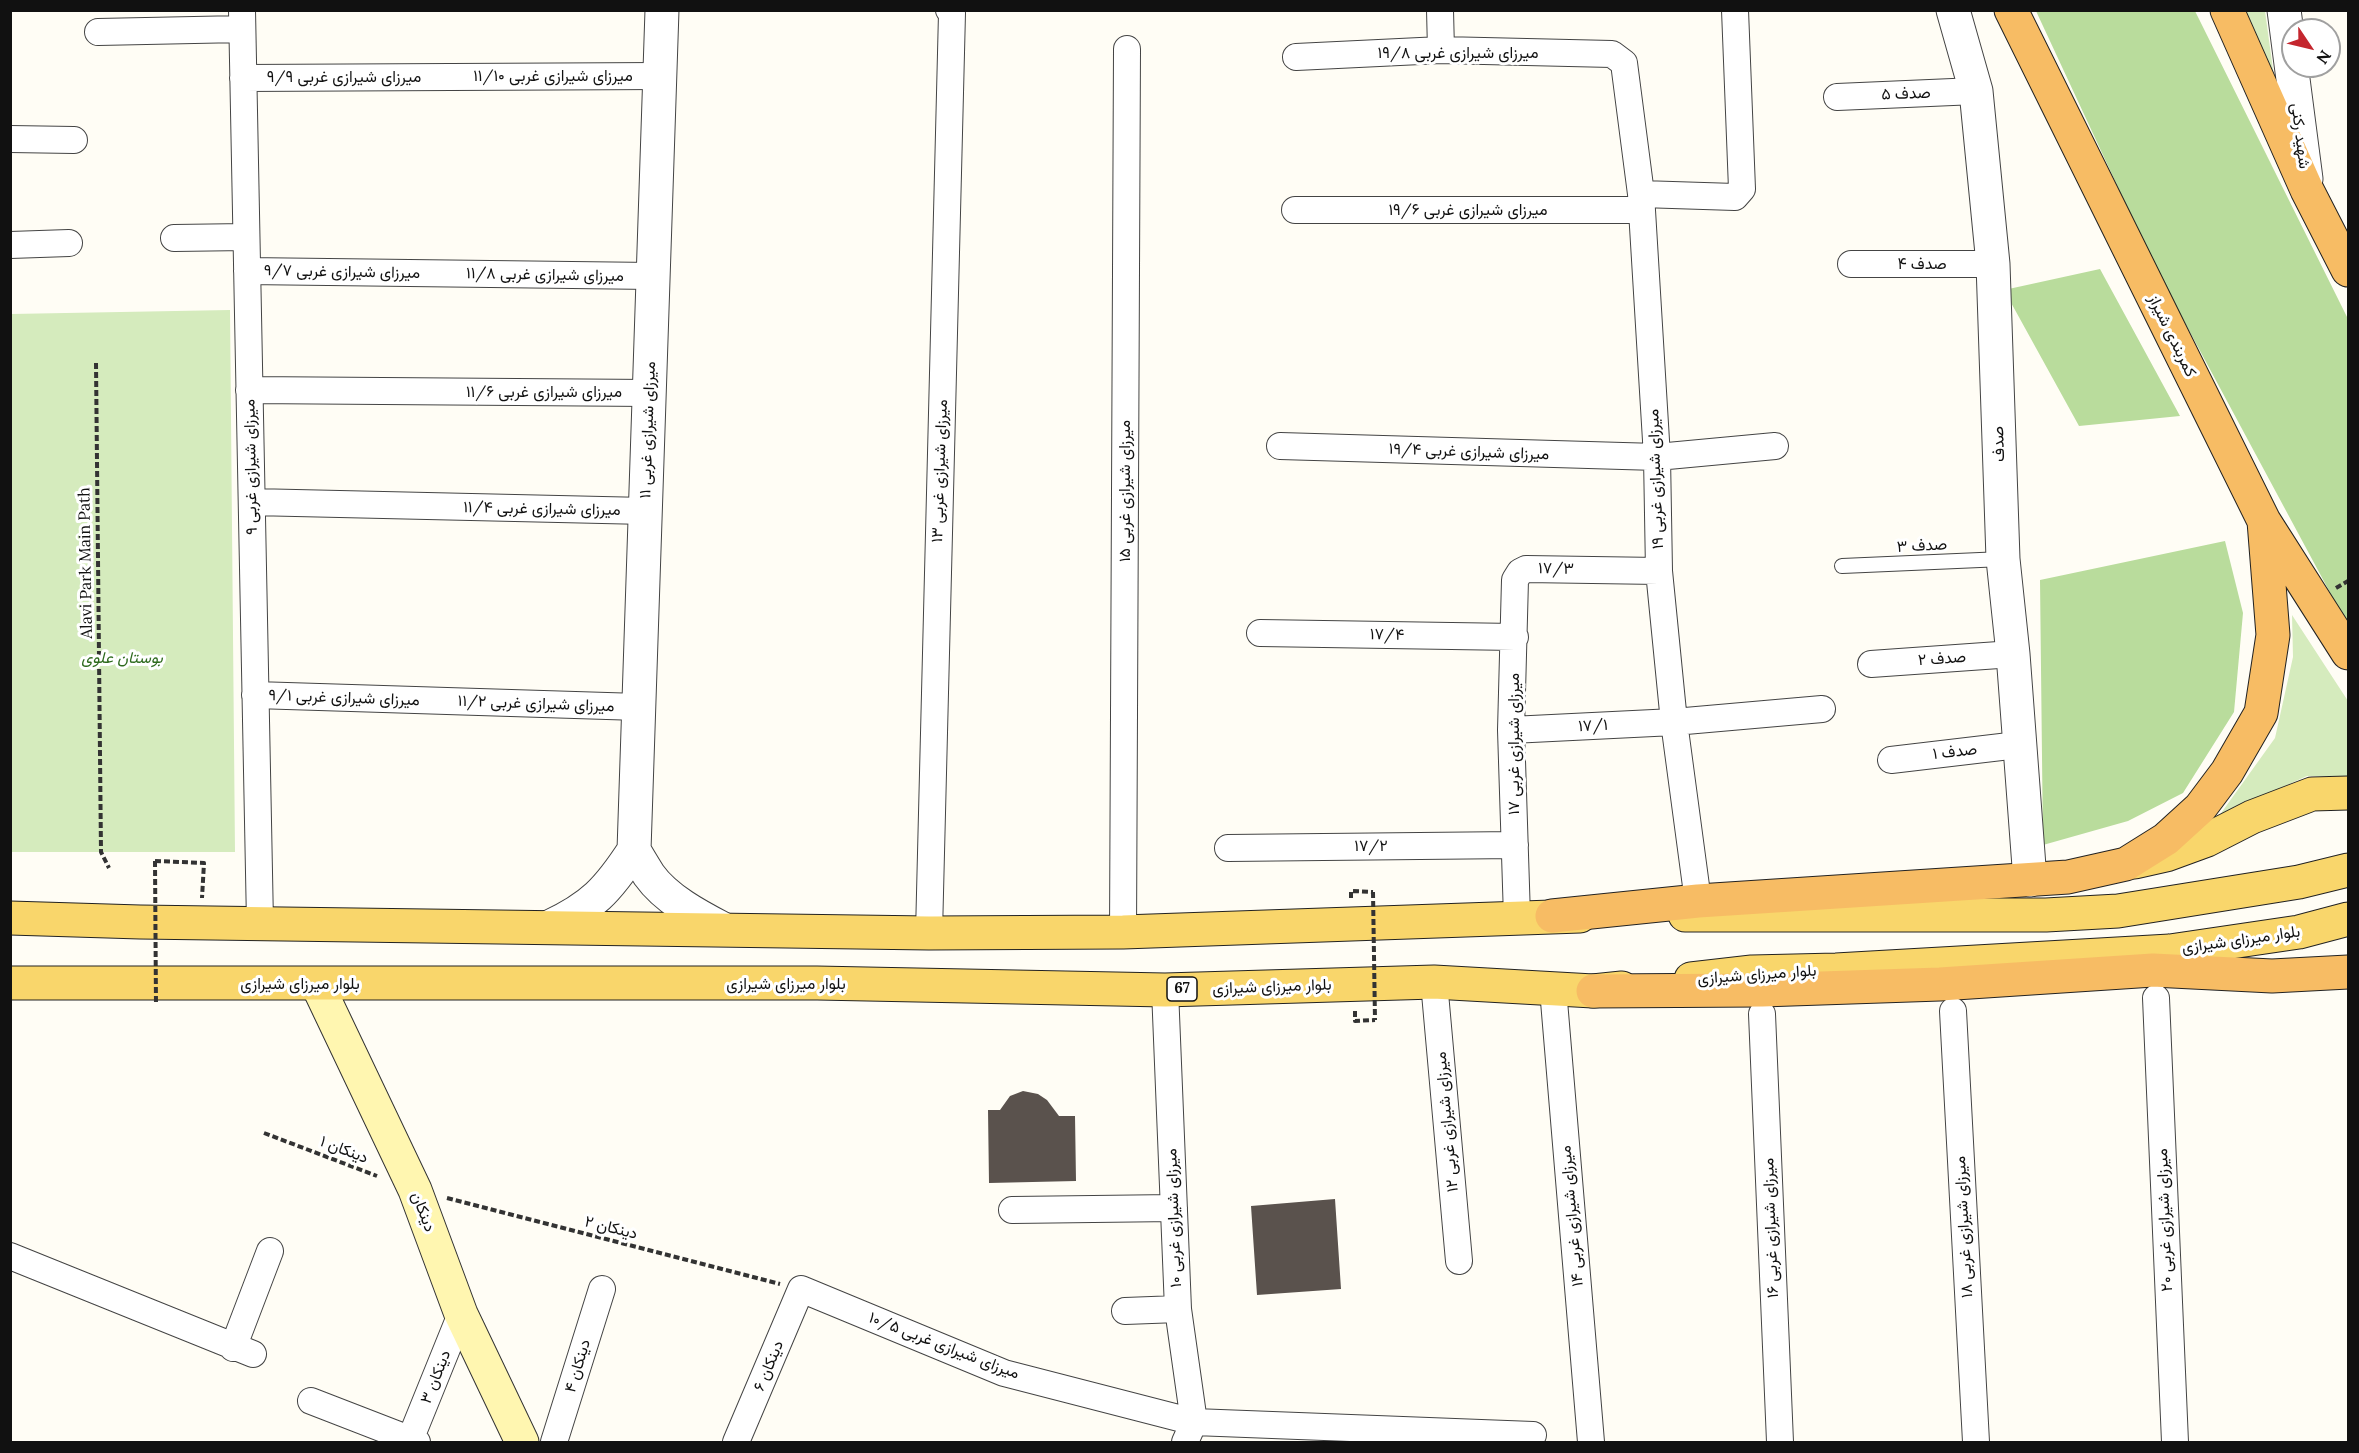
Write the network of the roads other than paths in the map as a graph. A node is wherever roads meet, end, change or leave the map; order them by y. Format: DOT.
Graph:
graph roads {
  1 [pos="662,10"];
  2 [pos="949,10"];
  3 [pos="1440,10"];
  4 [pos="1735,10"];
  5 [pos="1953,10"];
  6 [pos="2011,10"];
  7 [pos="2227,10"];
  8 [pos="2284,10"];
  9 [pos="242,20"];
  10 [pos="98,32"];
  11 [pos="1127,49"];
  12 [pos="1440,50"];
  13 [pos="1296,57"];
  14 [pos="1619,58"];
  15 [pos="446,76"];
  16 [pos="660,76"];
  17 [pos="243,78"];
  18 [pos="1976,91"];
  19 [pos="1837,97"];
  20 [pos="10,139"];
  21 [pos="74,140"];
  22 [pos="2307,190"];
  23 [pos="1641,202"];
  24 [pos="1295,210"];
  25 [pos="246,237"];
  26 [pos="174,238"];
  27 [pos="69,243"];
  28 [pos="10,245"];
  29 [pos="1851,264"];
  30 [pos="1993,264"];
  31 [pos="2349,270"];
  32 [pos="247,271"];
  33 [pos="437,274"];
  34 [pos="653,276"];
  35 [pos="249,390"];
  36 [pos="650,393"];
  37 [pos="1280,446"];
  38 [pos="1775,446"];
  39 [pos="1657,457"];
  40 [pos="252,502"];
  41 [pos="646,511"];
  42 [pos="2264,521"];
  43 [pos="2003,559"];
  44 [pos="1842,566"];
  45 [pos="1659,571"];
  46 [pos="1520,572"];
  47 [pos="1260,633"];
  48 [pos="1515,637"];
  49 [pos="2349,653"];
  50 [pos="2013,654"];
  51 [pos="1871,664"];
  52 [pos="255,695"];
  53 [pos="433,701"];
  54 [pos="639,707"];
  55 [pos="1822,709"];
  56 [pos="1674,722"];
  57 [pos="1511,730"];
  58 [pos="2019,745"];
  59 [pos="1891,760"];
  60 [pos="2349,793"];
  61 [pos="1515,845"];
  62 [pos="1228,848"];
  63 [pos="634,850"];
  64 [pos="2349,870"];
  65 [pos="2068,877"];
  66 [pos="2030,880"];
  67 [pos="1698,902"];
  68 [pos="15,914"];
  69 [pos="1552,916"];
  70 [pos="1517,917"];
  71 [pos="2349,920"];
  72 [pos="260,923"];
  73 [pos="549,927"];
  74 [pos="723,929"];
  75 [pos="1123,932"];
  76 [pos="929,933"];
  77 [pos="2349,963"];
  78 [pos="2349,972"];
  79 [pos="2313,974"];
  80 [pos="1434,982"];
  81 [pos="10,983"];
  82 [pos="317,984"];
  83 [pos="1553,989"];
  84 [pos="1165,990"];
  85 [pos="1593,991"];
  86 [pos="2156,998"];
  87 [pos="1953,1011"];
  88 [pos="1762,1014"];
  89 [pos="1174,1208"];
  90 [pos="1012,1210"];
  91 [pos="270,1251"];
  92 [pos="10,1256"];
  93 [pos="1459,1261"];
  94 [pos="602,1288"];
  95 [pos="801,1289"];
  96 [pos="1178,1309"];
  97 [pos="1125,1311"];
  98 [pos="461,1314"];
  99 [pos="311,1401"];
  100 [pos="1189,1432"];
  101 [pos="1533,1434"];
  102 [pos="414,1441"];
  103 [pos="522,1443"];
  104 [pos="554,1443"];
  105 [pos="736,1443"];
  106 [pos="1221,1443"];
  107 [pos="1591,1443"];
  108 [pos="1780,1443"];
  109 [pos="1976,1443"];
  110 [pos="2175,1443"];
  1 -- 16 [label="street, میرزای شیرازی غربی ۱۱"];
  2 -- 76 [label="street, ۱۳ میرزای شیرازی غربی"];
  3 -- 12 [label="street"];
  4 -- 23 [label="street, ۱۹/۶ میرزای شیرازی غربی"];
  5 -- 18 [label="street, صدف"];
  6 -- 42 [label="highway, کمربندی شیراز"];
  7 -- 22 [label="highway"];
  8 -- 22 [label="street, شهید رکنی"];
  9 -- 10 [label="street"];
  9 -- 17 [label="street, میرزای شیرازی غربی ۹"];
  11 -- 75 [label="street, ۱۵ میرزای شیرازی غربی"];
  12 -- 13 [label="street, ۱۹/۸ میرزای شیرازی غربی"];
  12 -- 14 [label="street, ۱۹/۸ میرزای شیرازی غربی"];
  14 -- 23 [label="street, ۱۹ میرزای شیرازی غربی"];
  15 -- 16 [label="street, میرزای شیرازی غربی ۱۱/۱۰"];
  15 -- 17 [label="street, میرزای شیرازی غربی ۹/۹"];
  16 -- 34 [label="street, میرزای شیرازی غربی ۱۱"];
  17 -- 25 [label="street, میرزای شیرازی غربی ۹"];
  18 -- 19 [label="street, ۵ صدف"];
  18 -- 30 [label="street, صدف"];
  20 -- 21 [label="street"];
  22 -- 31 [label="highway"];
  23 -- 24 [label="street, ۱۹/۶ میرزای شیرازی غربی"];
  23 -- 39 [label="street, ۱۹ میرزای شیرازی غربی"];
  25 -- 26 [label="street"];
  25 -- 32 [label="street, میرزای شیرازی غربی ۹"];
  27 -- 28 [label="street"];
  29 -- 30 [label="street, ۴ صدف"];
  30 -- 43 [label="street, صدف"];
  32 -- 33 [label="street, میرزای شیرازی غربی ۹/۷"];
  32 -- 35 [label="street, میرزای شیرازی غربی ۹"];
  33 -- 34 [label="street, میرزای شیرازی غربی ۱۱/۸"];
  34 -- 36 [label="street, میرزای شیرازی غربی ۱۱"];
  35 -- 36 [label="street, میرزای شیرازی غربی ۱۱/۶"];
  35 -- 40 [label="street, میرزای شیرازی غربی ۹"];
  36 -- 41 [label="street, میرزای شیرازی غربی ۱۱"];
  37 -- 39 [label="street, ۱۹/۴ میرزای شیرازی غربی"];
  38 -- 39 [label="street, ۱۹/۴ میرزای شیرازی غربی"];
  39 -- 45 [label="street, ۱۹ میرزای شیرازی غربی"];
  40 -- 41 [label="street, میرزای شیرازی غربی ۱۱/۴"];
  40 -- 52 [label="street, میرزای شیرازی غربی ۹"];
  41 -- 54 [label="street, میرزای شیرازی غربی ۱۱"];
  42 -- 49 [label="highway, کمربندی شیراز"];
  42 -- 65 [label="highway"];
  43 -- 44 [label="lane, صدف ۳"];
  43 -- 50 [label="street, صدف"];
  45 -- 46 [label="street, ۱۷/۳"];
  45 -- 56 [label="street, ۱۹ میرزای شیرازی غربی"];
  46 -- 48 [label="street, ۱۷ میرزای شیرازی غربی"];
  47 -- 48 [label="street, ۱۷/۴"];
  48 -- 57 [label="street, ۱۷ میرزای شیرازی غربی"];
  50 -- 51 [label="street, ۲ صدف"];
  50 -- 58 [label="street, صدف"];
  52 -- 53 [label="street, میرزای شیرازی غربی ۹/۱"];
  52 -- 72 [label="street, میرزای شیرازی غربی ۹"];
  53 -- 54 [label="street, میرزای شیرازی غربی ۱۱/۲"];
  54 -- 63 [label="street, میرزای شیرازی غربی ۱۱"];
  55 -- 56 [label="street, ۱۷/۱"];
  56 -- 57 [label="street, ۱۷/۱"];
  56 -- 67 [label="street, ۱۹ میرزای شیرازی غربی"];
  57 -- 61 [label="street, ۱۷ میرزای شیرازی غربی"];
  58 -- 59 [label="street, ۱ صدف"];
  58 -- 66 [label="street, صدف"];
  60 -- 65 [label="main road"];
  61 -- 62 [label="street, ۱۷/۲"];
  61 -- 70 [label="street, ۱۷ میرزای شیرازی غربی"];
  63 -- 73 [label="street"];
  63 -- 74 [label="street"];
  64 -- 69 [label="main road"];
  65 -- 66 [label="highway"];
  66 -- 67 [label="highway"];
  67 -- 69 [label="highway"];
  68 -- 72 [label="main road"];
  69 -- 70 [label="main road"];
  70 -- 75 [label="main road"];
  71 -- 85 [label="main road, بلوار میرزای شیرازی / 67"];
  72 -- 73 [label="main road"];
  73 -- 74 [label="main road"];
  74 -- 76 [label="main road"];
  75 -- 76 [label="main road"];
  77 -- 79 [label="main road"];
  78 -- 79 [label="highway"];
  79 -- 85 [label="highway"];
  80 -- 83 [label="main road, بلوار میرزای شیرازی / 67"];
  80 -- 84 [label="main road, بلوار میرزای شیرازی / 67"];
  80 -- 93 [label="street, ۱۲ میرزای شیرازی غربی"];
  81 -- 82 [label="main road, بلوار میرزای شیرازی / 67"];
  82 -- 84 [label="main road, بلوار میرزای شیرازی / 67"];
  82 -- 98 [label="main road, دینکان"];
  83 -- 85 [label="main road, بلوار میرزای شیرازی / 67"];
  83 -- 107 [label="street, ۱۴ میرزای شیرازی غربی"];
  84 -- 89 [label="street, ۱۰ میرزای شیرازی غربی"];
  86 -- 110 [label="street, ۲۰ میرزای شیرازی غربی"];
  87 -- 109 [label="street, ۱۸ میرزای شیرازی غربی"];
  88 -- 108 [label="street, ۱۶ میرزای شیرازی غربی"];
  89 -- 90 [label="street"];
  89 -- 96 [label="street, ۱۰ میرزای شیرازی غربی"];
  91 -- 92 [label="street"];
  94 -- 104 [label="street, دینکان ۴"];
  95 -- 100 [label="street, ۱۰/۵ میرزای شیرازی غربی"];
  95 -- 105 [label="street, دینکان ۶"];
  96 -- 97 [label="street"];
  96 -- 100 [label="street, ۱۰ میرزای شیرازی غربی"];
  98 -- 102 [label="street, ۳ دینکان"];
  98 -- 103 [label="main road, دینکان"];
  99 -- 102 [label="street"];
  100 -- 101 [label="street"];
  100 -- 106 [label="street"];
}
